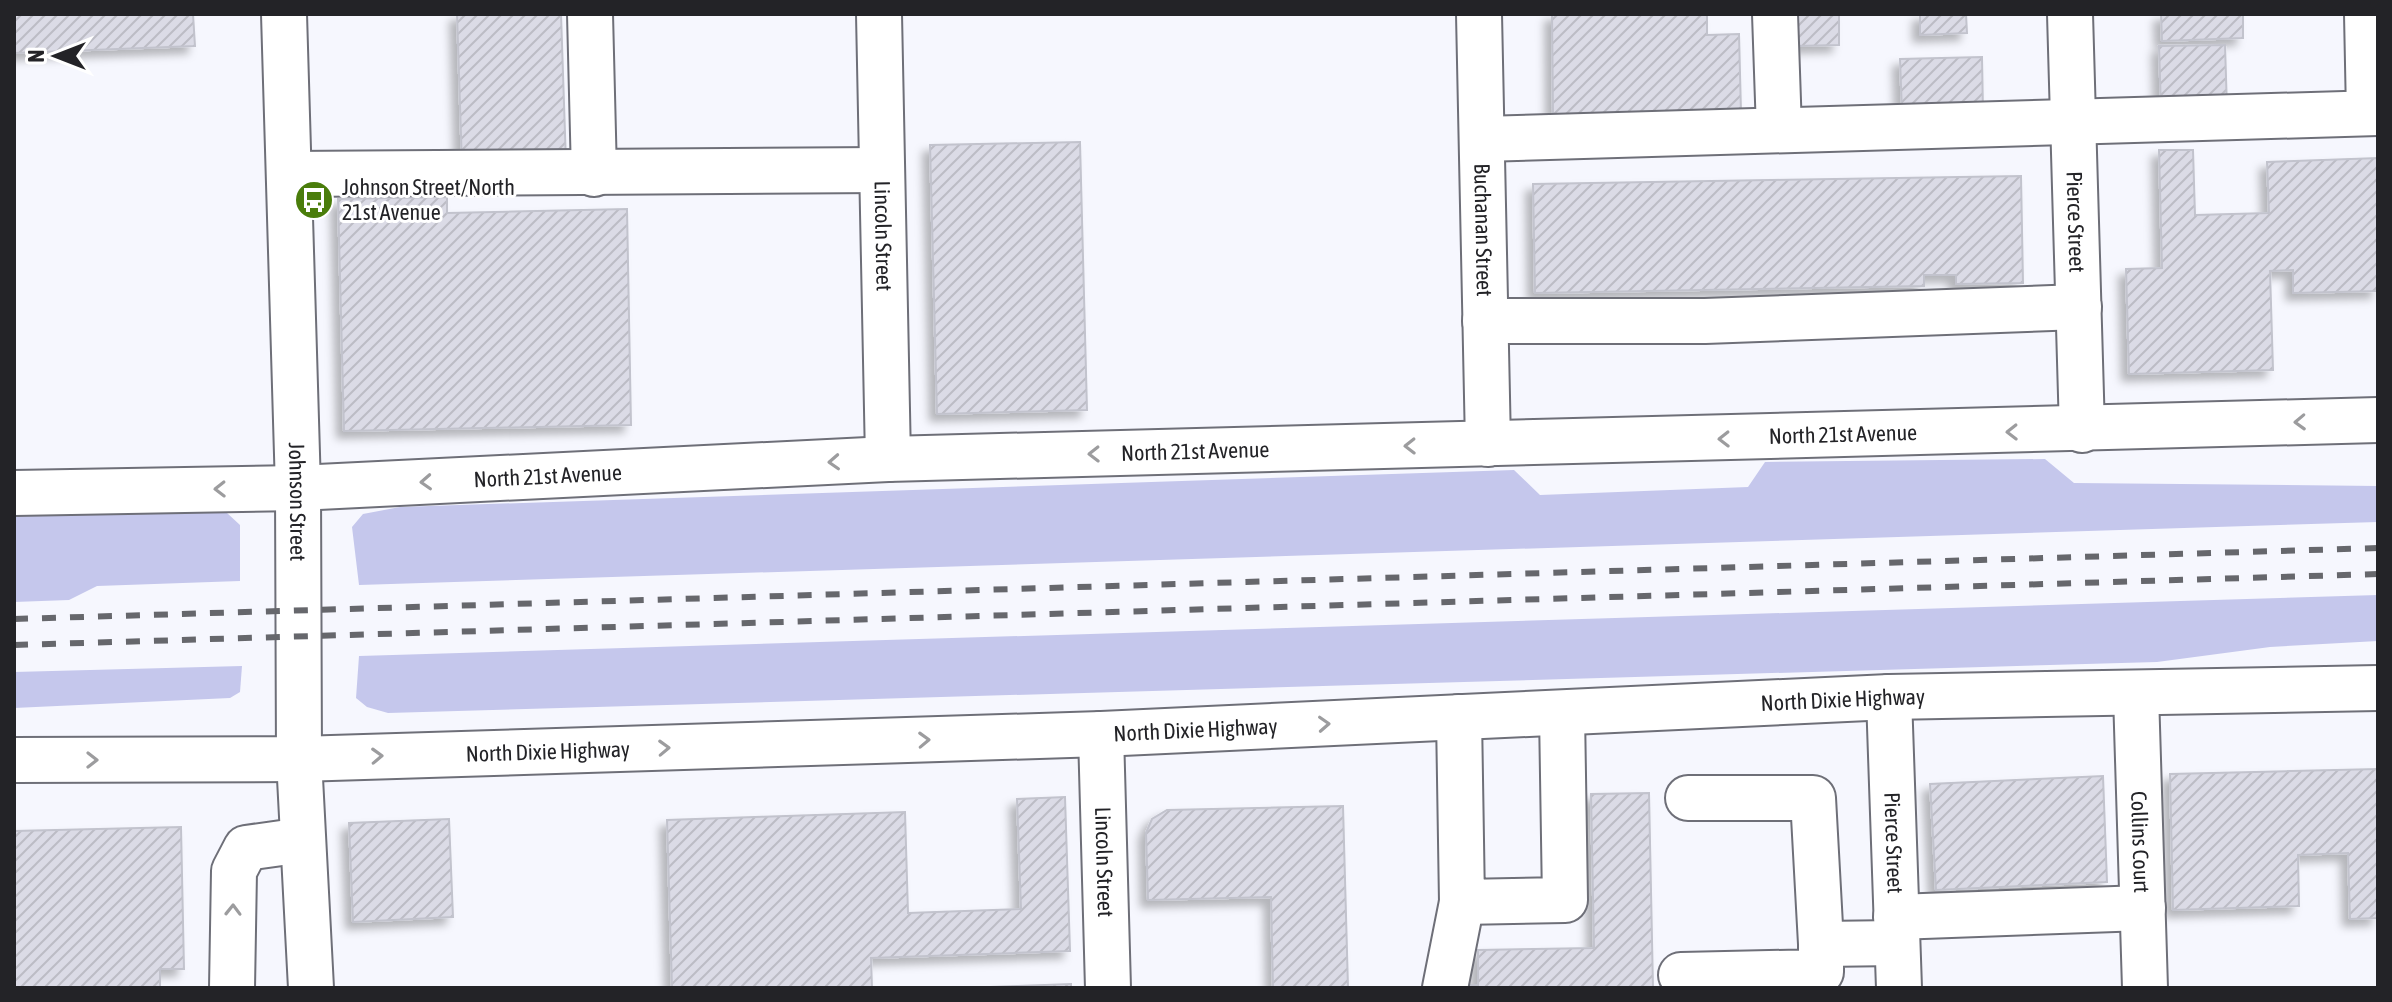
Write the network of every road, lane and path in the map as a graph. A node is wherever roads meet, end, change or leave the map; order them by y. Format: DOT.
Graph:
graph roads {
  1 [pos="284,14"];
  2 [pos="590,14"];
  3 [pos="879,14"];
  4 [pos="1479,14"];
  5 [pos="1775,14"];
  6 [pos="2070,14"];
  7 [pos="2367,14"];
  8 [pos="2374,113"];
  9 [pos="2073,121"];
  10 [pos="1779,130"];
  11 [pos="1482,139"];
  12 [pos="882,170"];
  13 [pos="289,174"];
  14 [pos="594,174"];
  15 [pos="2079,307"];
  16 [pos="1485,321"];
  17 [pos="2378,420"];
  18 [pos="2082,430"];
  19 [pos="1488,444"];
  20 [pos="888,459"];
  21 [pos="298,488"];
  22 [pos="14,493"];
  23 [pos="2378,688"];
  24 [pos="2136,694"];
  25 [pos="1889,697"];
  26 [pos="1562,713"];
  27 [pos="1459,717"];
  28 [pos="1101,734"];
  29 [pos="299,759"];
  30 [pos="14,760"];
  31 [pos="1688,798"];
  32 [pos="303,840"];
  33 [pos="1462,902"];
  34 [pos="2143,908"];
  35 [pos="1897,930"];
  36 [pos="1821,944"];
  37 [pos="1681,975"];
  38 [pos="232,988"];
  39 [pos="311,988"];
  40 [pos="1108,988"];
  41 [pos="1445,988"];
  42 [pos="1899,988"];
  43 [pos="2145,988"];
  1 -- 13 [label="main road, Johnson Street"];
  2 -- 14 [label="main road"];
  3 -- 12 [label="main road, Lincoln Street"];
  4 -- 11 [label="main road, Buchanan Street"];
  5 -- 10 [label="main road"];
  6 -- 9 [label="main road, Pierce Street"];
  7 -- 8 [label="main road"];
  8 -- 9 [label="main road"];
  9 -- 10 [label="main road"];
  9 -- 15 [label="main road, Pierce Street"];
  10 -- 11 [label="main road"];
  11 -- 16 [label="main road, Buchanan Street"];
  12 -- 14 [label="main road"];
  12 -- 20 [label="main road, Lincoln Street"];
  13 -- 14 [label="main road"];
  13 -- 21 [label="main road, Johnson Street"];
  15 -- 16 [label="main road"];
  15 -- 18 [label="main road, Pierce Street"];
  16 -- 19 [label="main road, Buchanan Street"];
  17 -- 18 [label="main road, North 21st Avenue, one-way"];
  18 -- 19 [label="main road, North 21st Avenue, one-way"];
  19 -- 20 [label="main road, North 21st Avenue, one-way"];
  20 -- 21 [label="main road, North 21st Avenue, one-way"];
  21 -- 22 [label="main road, North 21st Avenue, one-way"];
  21 -- 29 [label="main road, Johnson Street"];
  23 -- 24 [label="main road, North Dixie Highway"];
  24 -- 25 [label="main road, North Dixie Highway"];
  24 -- 34 [label="main road, Collins Court"];
  25 -- 26 [label="main road, North Dixie Highway"];
  25 -- 35 [label="main road, Pierce Street"];
  26 -- 27 [label="main road, North Dixie Highway"];
  26 -- 33 [label="main road"];
  28 -- 27 [label="main road, North Dixie Highway, one-way"];
  27 -- 33 [label="main road"];
  29 -- 28 [label="main road, North Dixie Highway, one-way"];
  28 -- 40 [label="main road, Lincoln Street"];
  30 -- 29 [label="main road, North Dixie Highway, one-way"];
  29 -- 32 [label="main road, Johnson Street"];
  31 -- 36 [label="main road"];
  38 -- 32 [label="main road, one-way"];
  32 -- 39 [label="main road, Johnson Street"];
  33 -- 41 [label="main road"];
  34 -- 35 [label="main road"];
  34 -- 43 [label="main road, Collins Court"];
  35 -- 36 [label="main road"];
  35 -- 42 [label="main road, Pierce Street"];
  36 -- 37 [label="main road"];
}
